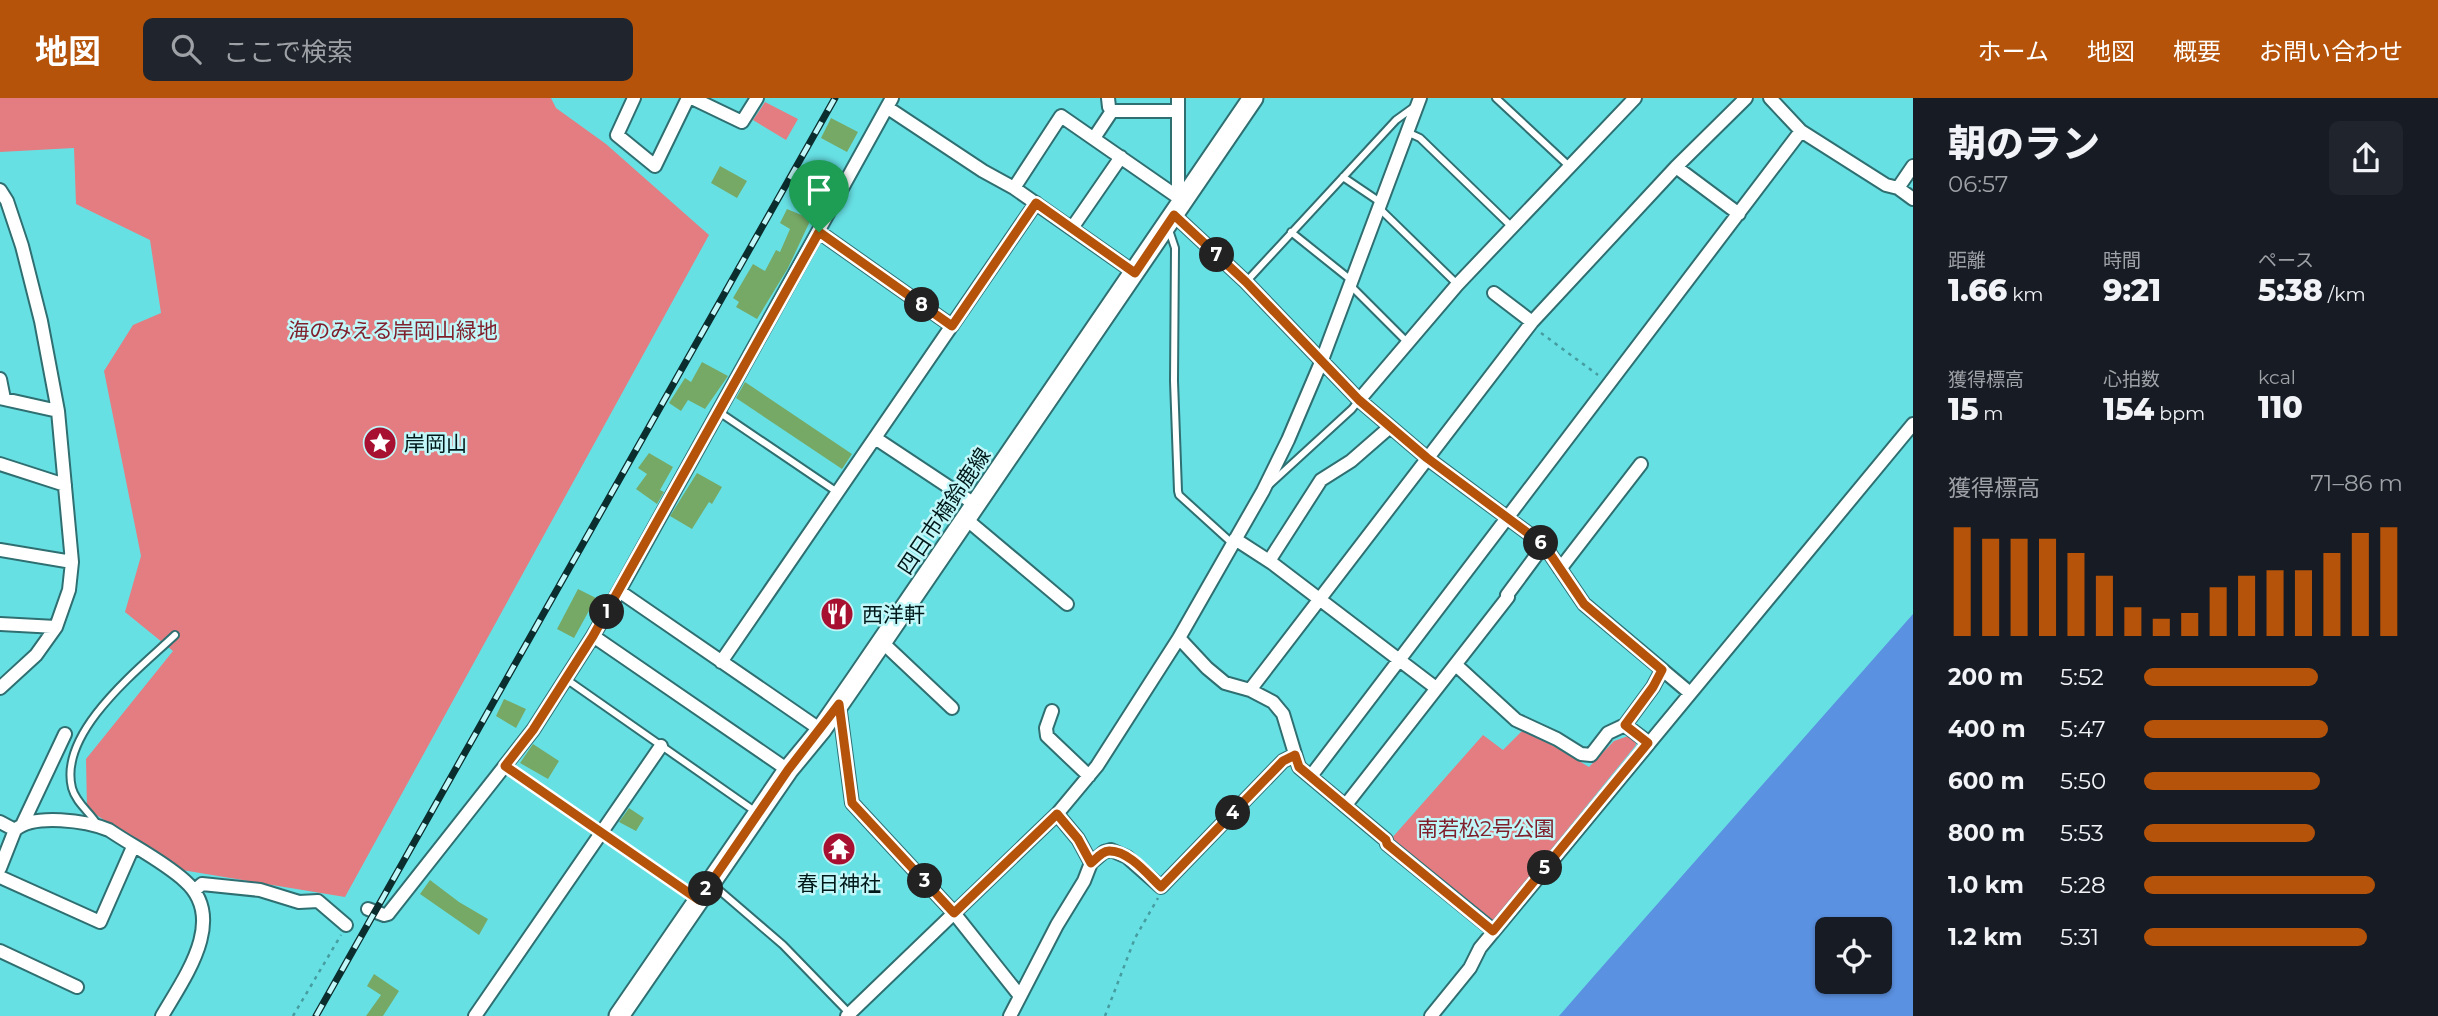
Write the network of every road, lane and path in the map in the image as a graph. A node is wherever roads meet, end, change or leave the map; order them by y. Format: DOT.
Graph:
graph roads {
  1 [pos="634,98"];
  2 [pos="690,98"];
  3 [pos="757,98"];
  4 [pos="1253,98"];
  5 [pos="1496,98"];
  6 [pos="1746,98"];
  7 [pos="1770,98"];
  8 [pos="1421,100"];
  9 [pos="1630,100"];
  10 [pos="890,103"];
  11 [pos="1110,104"];
  12 [pos="1178,104"];
  13 [pos="1801,131"];
  14 [pos="1407,132"];
  15 [pos="1094,138"];
  16 [pos="1121,157"];
  17 [pos="1569,166"];
  18 [pos="1913,166"];
  19 [pos="1676,167"];
  20 [pos="1343,177"];
  21 [pos="1014,188"];
  22 [pos="1898,188"];
  23 [pos="0,190"];
  24 [pos="1913,199"];
  25 [pos="1036,203"];
  26 [pos="1379,205"];
  27 [pos="1175,209"];
  28 [pos="1739,214"];
  29 [pos="1512,227"];
  30 [pos="1072,228"];
  31 [pos="819,232"];
  32 [pos="1291,232"];
  33 [pos="1135,273"];
  34 [pos="1246,282"];
  35 [pos="1350,282"];
  36 [pos="1457,285"];
  37 [pos="1494,293"];
  38 [pos="1531,323"];
  39 [pos="952,326"];
  40 [pos="1407,342"];
  41 [pos="1322,360"];
  42 [pos="0,379"];
  43 [pos="1609,383"];
  44 [pos="2,398"];
  45 [pos="1359,400"];
  46 [pos="58,411"];
  47 [pos="719,412"];
  48 [pos="1913,424"];
  49 [pos="1391,427"];
  50 [pos="875,438"];
  51 [pos="1427,458"];
  52 [pos="0,464"];
  53 [pos="1641,464"];
  54 [pos="65,485"];
  55 [pos="1263,491"];
  56 [pos="838,492"];
  57 [pos="971,512"];
  58 [pos="1506,517"];
  59 [pos="1234,542"];
  60 [pos="1544,545"];
  61 [pos="0,550"];
  62 [pos="1269,561"];
  63 [pos="72,562"];
  64 [pos="1560,569"];
  65 [pos="619,591"];
  66 [pos="1319,598"];
  67 [pos="1068,604"];
  68 [pos="0,624"];
  69 [pos="56,627"];
  70 [pos="175,635"];
  71 [pos="593,636"];
  72 [pos="1179,638"];
  73 [pos="882,642"];
  74 [pos="1399,659"];
  75 [pos="721,662"];
  76 [pos="1456,665"];
  77 [pos="1662,670"];
  78 [pos="566,679"];
  79 [pos="0,688"];
  80 [pos="1436,688"];
  81 [pos="1250,690"];
  82 [pos="1690,693"];
  83 [pos="839,704"];
  84 [pos="952,708"];
  85 [pos="1052,711"];
  86 [pos="1625,725"];
  87 [pos="821,730"];
  88 [pos="65,734"];
  89 [pos="1648,743"];
  90 [pos="661,746"];
  91 [pos="1295,755"];
  92 [pos="505,766"];
  93 [pos="788,770"];
  94 [pos="1089,776"];
  95 [pos="1311,776"];
  96 [pos="1345,806"];
  97 [pos="758,814"];
  98 [pos="1057,814"];
  99 [pos="0,822"];
  100 [pos="99,825"];
  101 [pos="19,826"];
  102 [pos="601,833"];
  103 [pos="134,847"];
  104 [pos="1091,863"];
  105 [pos="0,868"];
  106 [pos="0,877"];
  107 [pos="711,883"];
  108 [pos="1161,887"];
  109 [pos="194,891"];
  110 [pos="699,900"];
  111 [pos="368,909"];
  112 [pos="954,913"];
  113 [pos="346,925"];
  114 [pos="1493,931"];
  115 [pos="0,951"];
  116 [pos="77,988"];
  117 [pos="1020,996"];
  118 [pos="850,1015"];
  119 [pos="162,1016"];
  120 [pos="293,1016"];
  121 [pos="475,1016"];
  122 [pos="619,1016"];
  123 [pos="1010,1016"];
  124 [pos="1105,1016"];
  125 [pos="1431,1016"];
  1 -- 2 [label="street"];
  2 -- 3 [label="street"];
  4 -- 27 [label="main road, 四日市楠鈴鹿線"];
  5 -- 17 [label="lane"];
  6 -- 19 [label="street"];
  7 -- 13 [label="street"];
  8 -- 14 [label="street"];
  8 -- 20 [label="lane"];
  9 -- 17 [label="street"];
  10 -- 21 [label="street"];
  10 -- 31 [label="street"];
  11 -- 12 [label="street"];
  11 -- 15 [label="street"];
  12 -- 27 [label="street"];
  13 -- 22 [label="street"];
  13 -- 28 [label="street"];
  14 -- 26 [label="street"];
  14 -- 29 [label="lane"];
  15 -- 16 [label="street"];
  15 -- 21 [label="street"];
  16 -- 27 [label="street"];
  16 -- 30 [label="street"];
  17 -- 29 [label="street"];
  18 -- 22 [label="street"];
  19 -- 28 [label="street"];
  19 -- 38 [label="street"];
  20 -- 26 [label="lane"];
  20 -- 32 [label="lane"];
  21 -- 25 [label="street"];
  22 -- 24 [label="street"];
  23 -- 46 [label="street"];
  25 -- 30 [label="street"];
  25 -- 39 [label="street"];
  26 -- 35 [label="street"];
  26 -- 36 [label="lane"];
  27 -- 33 [label="main road, 四日市楠鈴鹿線"];
  27 -- 34 [label="street"];
  27 -- 59 [label="lane"];
  28 -- 43 [label="street"];
  29 -- 36 [label="street"];
  30 -- 33 [label="street"];
  31 -- 39 [label="street"];
  31 -- 47 [label="street"];
  32 -- 34 [label="lane"];
  32 -- 35 [label="lane"];
  33 -- 57 [label="main road, 四日市楠鈴鹿線"];
  34 -- 41 [label="street"];
  35 -- 40 [label="lane"];
  35 -- 41 [label="street"];
  36 -- 40 [label="street"];
  37 -- 38 [label="street"];
  38 -- 43 [label="path"];
  38 -- 51 [label="street"];
  39 -- 50 [label="street"];
  40 -- 45 [label="street"];
  41 -- 45 [label="street"];
  41 -- 55 [label="street"];
  42 -- 44 [label="street"];
  43 -- 58 [label="street"];
  44 -- 46 [label="street"];
  45 -- 49 [label="street"];
  45 -- 55 [label="lane"];
  46 -- 54 [label="street"];
  47 -- 56 [label="lane"];
  47 -- 65 [label="street"];
  48 -- 82 [label="street"];
  49 -- 51 [label="street"];
  49 -- 62 [label="street"];
  50 -- 56 [label="street"];
  50 -- 57 [label="street"];
  51 -- 58 [label="street"];
  51 -- 66 [label="street"];
  52 -- 54 [label="street"];
  53 -- 64 [label="street"];
  54 -- 63 [label="street"];
  55 -- 59 [label="street"];
  56 -- 75 [label="street"];
  57 -- 67 [label="street"];
  57 -- 73 [label="main road, 四日市楠鈴鹿線"];
  58 -- 60 [label="street"];
  58 -- 74 [label="street"];
  59 -- 62 [label="street"];
  59 -- 72 [label="street"];
  60 -- 64 [label="street"];
  60 -- 76 [label="street"];
  61 -- 63 [label="street"];
  62 -- 66 [label="street"];
  63 -- 69 [label="street"];
  64 -- 77 [label="street"];
  65 -- 71 [label="street"];
  65 -- 75 [label="street"];
  66 -- 74 [label="street"];
  66 -- 81 [label="street"];
  68 -- 69 [label="street"];
  69 -- 79 [label="street"];
  70 -- 100 [label="lane"];
  71 -- 78 [label="street"];
  71 -- 93 [label="street"];
  72 -- 81 [label="street"];
  72 -- 94 [label="street"];
  73 -- 83 [label="main road, 四日市楠鈴鹿線"];
  73 -- 84 [label="street"];
  74 -- 80 [label="street"];
  74 -- 95 [label="street"];
  75 -- 87 [label="street"];
  76 -- 80 [label="street"];
  76 -- 86 [label="street"];
  77 -- 82 [label="street"];
  77 -- 86 [label="street"];
  78 -- 90 [label="lane"];
  78 -- 92 [label="street"];
  80 -- 96 [label="street"];
  81 -- 91 [label="street"];
  82 -- 89 [label="street"];
  83 -- 87 [label="main road, 四日市楠鈴鹿線"];
  83 -- 112 [label="street"];
  85 -- 94 [label="street"];
  86 -- 89 [label="street"];
  87 -- 93 [label="main road, 四日市楠鈴鹿線"];
  88 -- 101 [label="street"];
  89 -- 114 [label="street"];
  90 -- 97 [label="lane"];
  90 -- 102 [label="street"];
  91 -- 95 [label="street"];
  91 -- 108 [label="street"];
  92 -- 102 [label="lane"];
  92 -- 111 [label="street"];
  93 -- 97 [label="main road, 四日市楠鈴鹿線"];
  94 -- 98 [label="street"];
  95 -- 96 [label="street"];
  96 -- 114 [label="street"];
  97 -- 107 [label="main road, 四日市楠鈴鹿線"];
  98 -- 104 [label="street"];
  98 -- 112 [label="street"];
  99 -- 101 [label="street"];
  100 -- 101 [label="street"];
  100 -- 103 [label="street"];
  101 -- 105 [label="street"];
  102 -- 110 [label="lane"];
  102 -- 121 [label="street"];
  103 -- 106 [label="street"];
  103 -- 109 [label="street"];
  104 -- 108 [label="street"];
  104 -- 117 [label="street"];
  107 -- 110 [label="main road, 四日市楠鈴鹿線"];
  107 -- 118 [label="lane"];
  108 -- 124 [label="path"];
  109 -- 113 [label="street"];
  109 -- 119 [label="street"];
  110 -- 122 [label="main road, 四日市楠鈴鹿線"];
  112 -- 117 [label="street"];
  112 -- 118 [label="street"];
  113 -- 120 [label="path"];
  114 -- 125 [label="street"];
  115 -- 116 [label="street"];
  117 -- 123 [label="street"];
}
